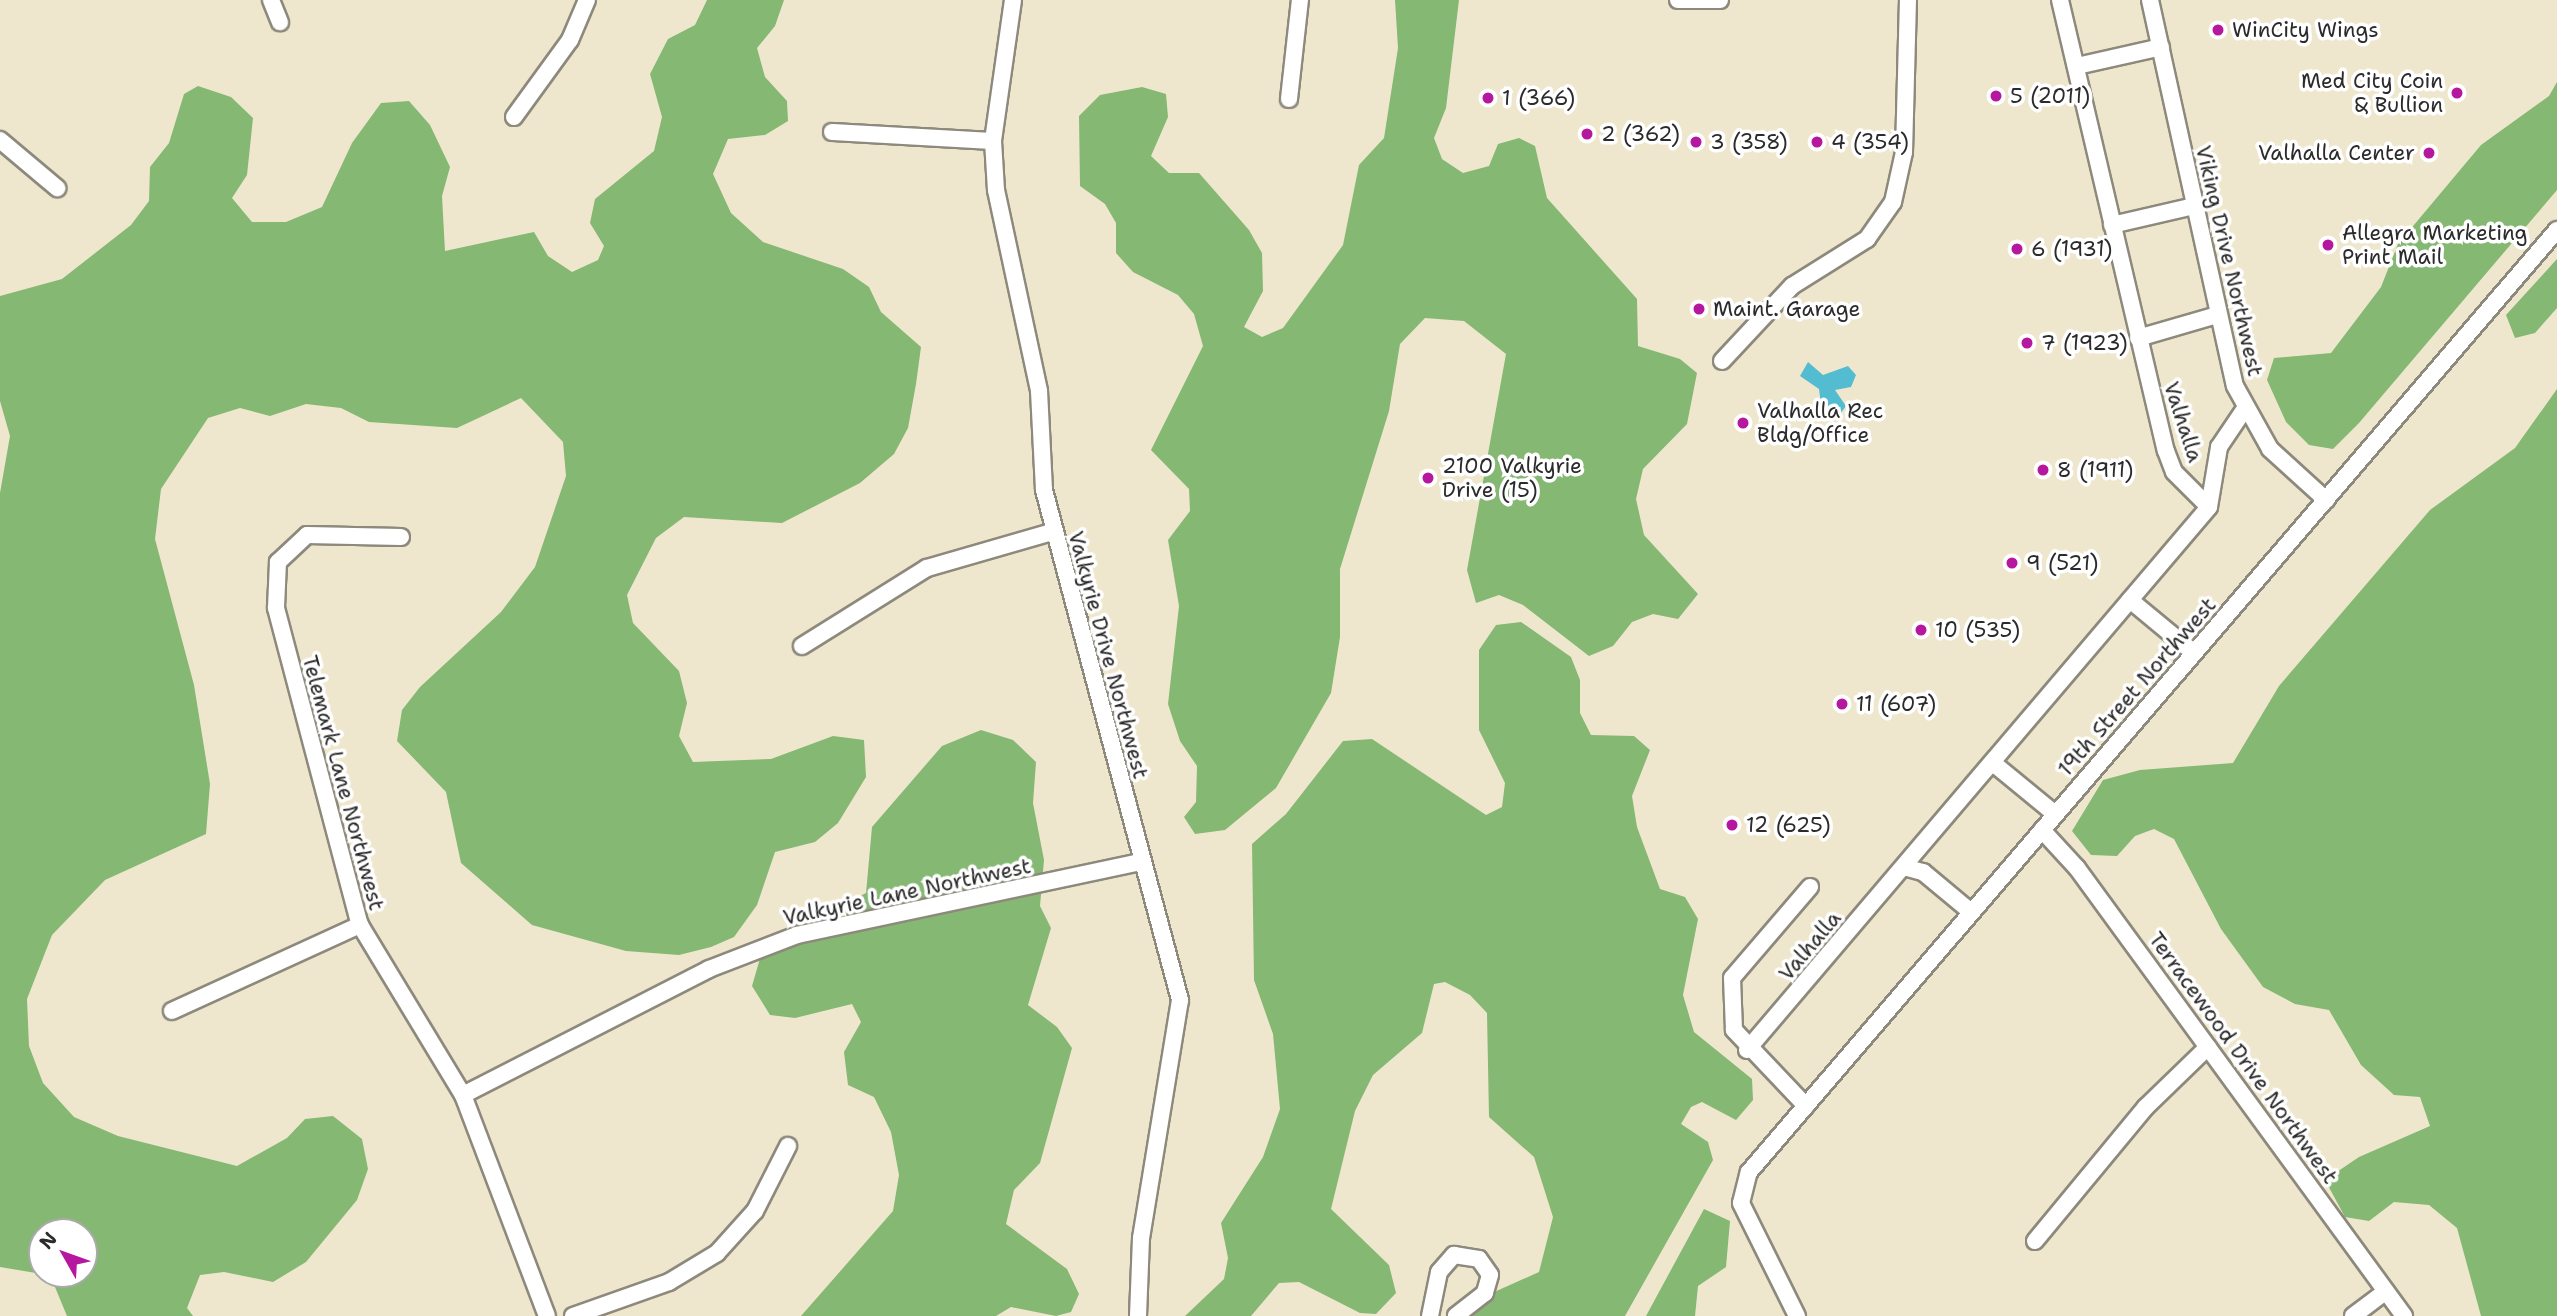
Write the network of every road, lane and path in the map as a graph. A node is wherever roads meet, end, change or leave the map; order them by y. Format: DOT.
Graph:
graph roads {
  1 [pos="271,0"];
  2 [pos="587,0"];
  3 [pos="1013,0"];
  4 [pos="1300,0"];
  5 [pos="1678,0"];
  6 [pos="1693,0"];
  7 [pos="1720,0"];
  8 [pos="1908,0"];
  9 [pos="2060,0"];
  10 [pos="2150,0"];
  11 [pos="280,22"];
  12 [pos="2161,47"];
  13 [pos="2077,66"];
  14 [pos="1289,99"];
  15 [pos="514,117"];
  16 [pos="832,132"];
  17 [pos="0,140"];
  18 [pos="993,141"];
  19 [pos="57,188"];
  20 [pos="2194,206"];
  21 [pos="2112,225"];
  22 [pos="2557,230"];
  23 [pos="2217,316"];
  24 [pos="2138,338"];
  25 [pos="1722,361"];
  26 [pos="2244,410"];
  27 [pos="2326,500"];
  28 [pos="2208,508"];
  29 [pos="1052,531"];
  30 [pos="401,537"];
  31 [pos="2130,600"];
  32 [pos="802,646"];
  33 [pos="2194,653"];
  34 [pos="1993,763"];
  35 [pos="2055,814"];
  36 [pos="2042,830"];
  37 [pos="1141,862"];
  38 [pos="1904,867"];
  39 [pos="1810,887"];
  40 [pos="1972,912"];
  41 [pos="360,925"];
  42 [pos="172,1011"];
  43 [pos="2208,1047"];
  44 [pos="1747,1050"];
  45 [pos="463,1095"];
  46 [pos="1806,1106"];
  47 [pos="788,1146"];
  48 [pos="2035,1241"];
  49 [pos="2386,1291"];
  50 [pos="547,1316"];
  51 [pos="573,1316"];
  52 [pos="1138,1316"];
  53 [pos="1430,1316"];
  54 [pos="1456,1316"];
  55 [pos="1797,1316"];
  56 [pos="2353,1316"];
  57 [pos="2404,1316"];
  1 -- 11 [label="street"];
  2 -- 15 [label="street"];
  3 -- 18 [label="street, Valkyrie Drive Northwest"];
  4 -- 14 [label="street"];
  5 -- 6 [label="street"];
  6 -- 7 [label="street"];
  8 -- 25 [label="street"];
  9 -- 13 [label="street, Valhalla"];
  10 -- 12 [label="street, Viking Drive Northwest"];
  12 -- 13 [label="street"];
  12 -- 20 [label="street, Viking Drive Northwest"];
  13 -- 21 [label="street, Valhalla"];
  16 -- 18 [label="street"];
  17 -- 19 [label="street"];
  18 -- 29 [label="street, Valkyrie Drive Northwest"];
  20 -- 21 [label="street"];
  20 -- 23 [label="street, Viking Drive Northwest"];
  21 -- 24 [label="street, Valhalla"];
  22 -- 27 [label="street, 19th Street Northwest"];
  23 -- 24 [label="street"];
  23 -- 26 [label="street, Viking Drive Northwest"];
  24 -- 28 [label="street, Valhalla"];
  26 -- 27 [label="street, Viking Drive Northwest"];
  26 -- 28 [label="street, Valhalla"];
  27 -- 33 [label="street, 19th Street Northwest"];
  28 -- 31 [label="street, Valhalla"];
  29 -- 32 [label="street"];
  29 -- 37 [label="street, Valkyrie Drive Northwest"];
  30 -- 41 [label="street, Telemark Lane Northwest"];
  31 -- 33 [label="street"];
  31 -- 34 [label="street, Valhalla"];
  33 -- 35 [label="street, 19th Street Northwest"];
  34 -- 35 [label="street"];
  34 -- 38 [label="street, Valhalla"];
  35 -- 36 [label="street, 19th Street Northwest"];
  36 -- 40 [label="street, 19th Street Northwest"];
  36 -- 43 [label="street, Terracewood Drive Northwest"];
  37 -- 45 [label="street, Valkyrie Lane Northwest"];
  37 -- 52 [label="street, Valkyrie Drive Northwest"];
  38 -- 40 [label="street"];
  38 -- 44 [label="street, Valhalla"];
  39 -- 44 [label="street, Valhalla"];
  40 -- 46 [label="street, 19th Street Northwest"];
  41 -- 42 [label="street"];
  41 -- 45 [label="street, Telemark Lane Northwest"];
  43 -- 48 [label="street"];
  43 -- 49 [label="street, Terracewood Drive Northwest"];
  44 -- 46 [label="street, Valhalla"];
  45 -- 50 [label="street, Telemark Lane Northwest"];
  46 -- 55 [label="street, 19th Street Northwest"];
  47 -- 51 [label="street"];
  49 -- 56 [label="street"];
  49 -- 57 [label="street, Terracewood Drive Northwest"];
  53 -- 54 [label="street"];
}
